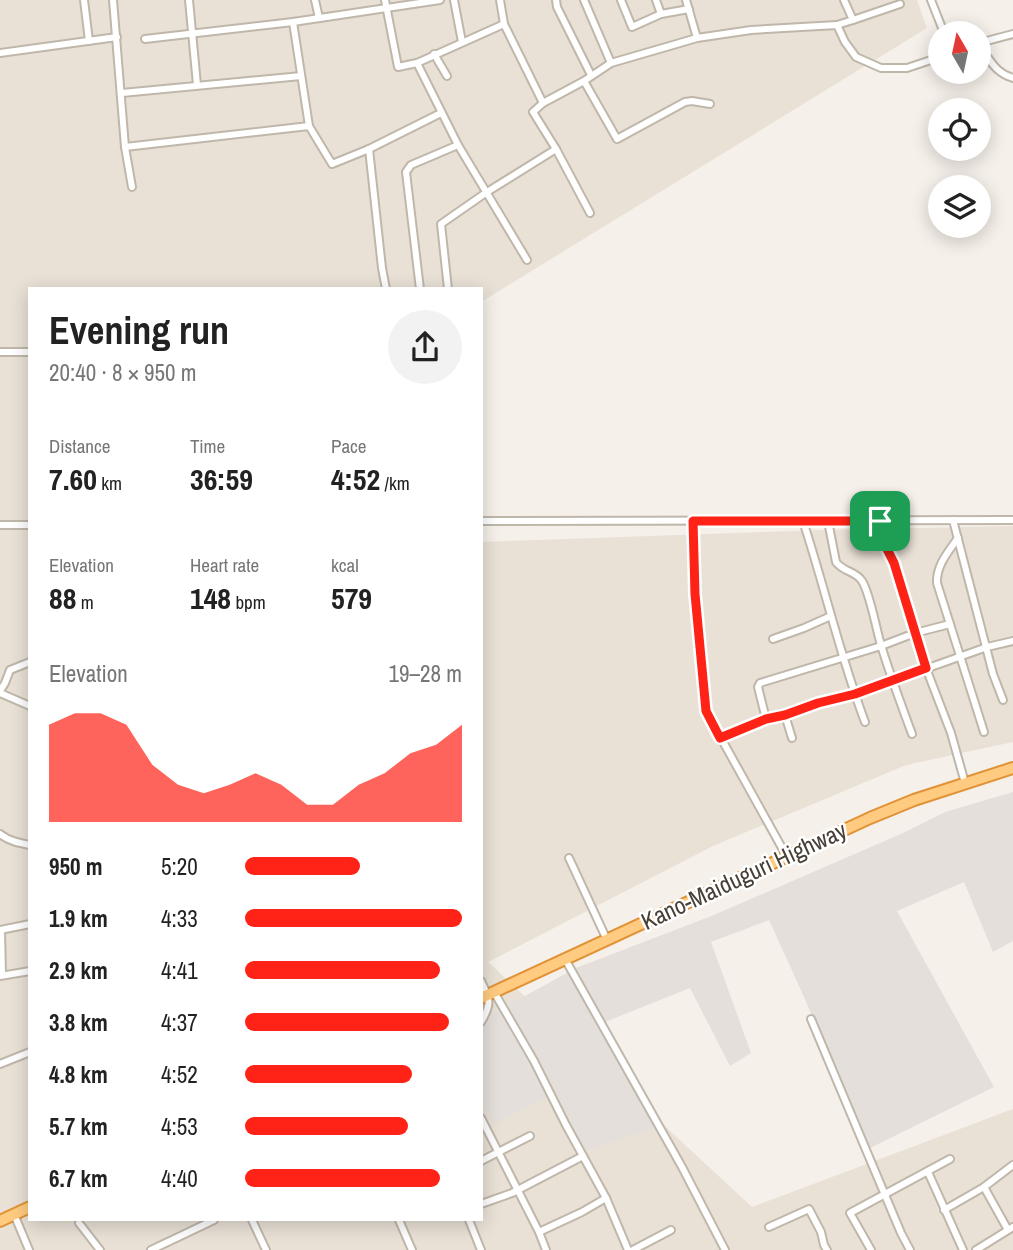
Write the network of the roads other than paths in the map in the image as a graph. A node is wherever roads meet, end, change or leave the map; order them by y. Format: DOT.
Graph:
graph roads {
  1 [pos="84,0"];
  2 [pos="113,0"];
  3 [pos="189,0"];
  4 [pos="314,0"];
  5 [pos="385,0"];
  6 [pos="440,0"];
  7 [pos="454,0"];
  8 [pos="500,0"];
  9 [pos="556,0"];
  10 [pos="584,0"];
  11 [pos="621,0"];
  12 [pos="656,0"];
  13 [pos="686,0"];
  14 [pos="844,0"];
  15 [pos="931,0"];
  16 [pos="900,4"];
  17 [pos="386,9"];
  18 [pos="689,9"];
  19 [pos="661,14"];
  20 [pos="319,18"];
  21 [pos="853,20"];
  22 [pos="939,21"];
  23 [pos="293,22"];
  24 [pos="503,24"];
  25 [pos="837,25"];
  26 [pos="191,34"];
  27 [pos="1013,34"];
  28 [pos="117,37"];
  29 [pos="697,38"];
  30 [pos="145,39"];
  31 [pos="991,40"];
  32 [pos="89,41"];
  33 [pos="462,42"];
  34 [pos="0,53"];
  35 [pos="434,54"];
  36 [pos="928,61"];
  37 [pos="991,61"];
  38 [pos="417,63"];
  39 [pos="611,63"];
  40 [pos="591,75"];
  41 [pos="301,76"];
  42 [pos="447,76"];
  43 [pos="1013,78"];
  44 [pos="584,81"];
  45 [pos="197,85"];
  46 [pos="122,93"];
  47 [pos="543,103"];
  48 [pos="710,104"];
  49 [pos="441,113"];
  50 [pos="309,126"];
  51 [pos="458,145"];
  52 [pos="125,147"];
  53 [pos="369,149"];
  54 [pos="556,149"];
  55 [pos="132,187"];
  56 [pos="487,191"];
  57 [pos="590,213"];
  58 [pos="527,260"];
  59 [pos="386,287"];
  60 [pos="419,287"];
  61 [pos="448,287"];
  62 [pos="0,352"];
  63 [pos="28,352"];
  64 [pos="953,520"];
  65 [pos="1013,520"];
  66 [pos="483,521"];
  67 [pos="693,521"];
  68 [pos="803,521"];
  69 [pos="828,521"];
  70 [pos="880,521"];
  71 [pos="0,525"];
  72 [pos="28,525"];
  73 [pos="958,538"];
  74 [pos="831,616"];
  75 [pos="950,624"];
  76 [pos="915,633"];
  77 [pos="772,639"];
  78 [pos="1013,640"];
  79 [pos="881,646"];
  80 [pos="987,647"];
  81 [pos="960,656"];
  82 [pos="844,657"];
  83 [pos="28,663"];
  84 [pos="926,668"];
  85 [pos="892,680"];
  86 [pos="0,692"];
  87 [pos="855,694"];
  88 [pos="1003,700"];
  89 [pos="28,705"];
  90 [pos="785,715"];
  91 [pos="766,719"];
  92 [pos="865,723"];
  93 [pos="984,732"];
  94 [pos="912,734"];
  95 [pos="720,738"];
  96 [pos="792,738"];
  97 [pos="1013,768"];
  98 [pos="965,783"];
  99 [pos="0,834"];
  100 [pos="28,845"];
  101 [pos="787,856"];
  102 [pos="569,858"];
  103 [pos="28,924"];
  104 [pos="0,930"];
  105 [pos="607,940"];
  106 [pos="565,960"];
  107 [pos="28,971"];
  108 [pos="1,976"];
  109 [pos="488,995"];
  110 [pos="483,1018"];
  111 [pos="811,1019"];
  112 [pos="28,1053"];
  113 [pos="0,1065"];
  114 [pos="483,1122"];
  115 [pos="530,1136"];
  116 [pos="498,1154"];
  117 [pos="583,1156"];
  118 [pos="950,1159"];
  119 [pos="483,1160"];
  120 [pos="1013,1165"];
  121 [pos="928,1172"];
  122 [pos="984,1187"];
  123 [pos="518,1190"];
  124 [pos="884,1194"];
  125 [pos="606,1198"];
  126 [pos="483,1203"];
  127 [pos="28,1208"];
  128 [pos="944,1210"];
  129 [pos="14,1214"];
  130 [pos="0,1221"];
  131 [pos="212,1221"];
  132 [pos="253,1221"];
  133 [pos="399,1221"];
  134 [pos="469,1221"];
  135 [pos="79,1223"];
  136 [pos="769,1227"];
  137 [pos="1010,1229"];
  138 [pos="671,1230"];
  139 [pos="539,1232"];
  140 [pos="825,1247"];
  141 [pos="29,1250"];
  142 [pos="100,1250"];
  143 [pos="151,1250"];
  144 [pos="266,1250"];
  145 [pos="412,1250"];
  146 [pos="481,1250"];
  147 [pos="546,1250"];
  148 [pos="628,1250"];
  149 [pos="633,1250"];
  150 [pos="725,1250"];
  151 [pos="814,1250"];
  152 [pos="870,1250"];
  153 [pos="910,1250"];
  154 [pos="963,1250"];
  155 [pos="976,1250"];
  1 -- 32 [label="street"];
  2 -- 28 [label="street"];
  3 -- 26 [label="street"];
  4 -- 20 [label="street"];
  5 -- 17 [label="street"];
  6 -- 17 [label="street"];
  7 -- 33 [label="street"];
  8 -- 24 [label="street"];
  9 -- 40 [label="street"];
  10 -- 39 [label="street"];
  11 -- 19 [label="street"];
  12 -- 19 [label="street"];
  13 -- 18 [label="street"];
  14 -- 21 [label="street"];
  15 -- 22 [label="street"];
  16 -- 21 [label="street"];
  17 -- 20 [label="street"];
  17 -- 38 [label="street"];
  18 -- 19 [label="street"];
  18 -- 29 [label="street"];
  20 -- 23 [label="street"];
  21 -- 25 [label="street"];
  23 -- 26 [label="street"];
  23 -- 41 [label="street"];
  24 -- 33 [label="street"];
  24 -- 47 [label="street"];
  25 -- 29 [label="street"];
  25 -- 36 [label="street"];
  26 -- 30 [label="street"];
  26 -- 45 [label="street"];
  27 -- 31 [label="street"];
  28 -- 32 [label="street"];
  28 -- 46 [label="street"];
  29 -- 39 [label="street"];
  32 -- 34 [label="street"];
  33 -- 35 [label="street"];
  35 -- 38 [label="street"];
  35 -- 42 [label="street"];
  37 -- 43 [label="street"];
  38 -- 49 [label="street"];
  39 -- 40 [label="street"];
  40 -- 44 [label="street"];
  41 -- 45 [label="street"];
  41 -- 50 [label="street"];
  44 -- 47 [label="street"];
  44 -- 48 [label="street"];
  45 -- 46 [label="street"];
  46 -- 52 [label="street"];
  47 -- 54 [label="street"];
  49 -- 51 [label="street"];
  49 -- 53 [label="street"];
  50 -- 52 [label="street"];
  50 -- 53 [label="street"];
  51 -- 56 [label="street"];
  51 -- 60 [label="street"];
  52 -- 55 [label="street"];
  53 -- 59 [label="street"];
  54 -- 56 [label="street"];
  54 -- 57 [label="street"];
  56 -- 58 [label="street"];
  56 -- 61 [label="street"];
  62 -- 63 [label="street"];
  64 -- 65 [label="street"];
  64 -- 70 [label="street"];
  64 -- 73 [label="street"];
  66 -- 67 [label="street"];
  67 -- 68 [label="street"];
  67 -- 95 [label="street"];
  68 -- 69 [label="street"];
  68 -- 74 [label="street"];
  69 -- 70 [label="street"];
  69 -- 79 [label="street"];
  70 -- 76 [label="street"];
  71 -- 72 [label="street"];
  73 -- 75 [label="street"];
  73 -- 80 [label="street"];
  74 -- 77 [label="street"];
  74 -- 82 [label="street"];
  75 -- 76 [label="street"];
  75 -- 81 [label="street"];
  76 -- 79 [label="street"];
  76 -- 84 [label="street"];
  78 -- 80 [label="street"];
  79 -- 82 [label="street"];
  79 -- 85 [label="street"];
  80 -- 81 [label="street"];
  80 -- 88 [label="street"];
  81 -- 84 [label="street"];
  81 -- 93 [label="street"];
  82 -- 87 [label="street"];
  82 -- 91 [label="street"];
  83 -- 86 [label="street"];
  84 -- 85 [label="street"];
  84 -- 98 [label="street"];
  85 -- 87 [label="street"];
  85 -- 94 [label="street"];
  86 -- 89 [label="street"];
  87 -- 90 [label="street"];
  87 -- 92 [label="street"];
  90 -- 91 [label="street"];
  90 -- 96 [label="street"];
  91 -- 95 [label="street"];
  95 -- 101 [label="street"];
  97 -- 98 [label="highway, Kano-Maiduguri Highway"];
  98 -- 101 [label="highway, Kano-Maiduguri Highway"];
  99 -- 100 [label="street"];
  101 -- 105 [label="highway, Kano-Maiduguri Highway"];
  102 -- 105 [label="street"];
  103 -- 104 [label="street"];
  104 -- 108 [label="street"];
  105 -- 106 [label="highway, Kano-Maiduguri Highway"];
  106 -- 109 [label="highway, Kano-Maiduguri Highway"];
  106 -- 150 [label="street"];
  107 -- 108 [label="street"];
  109 -- 110 [label="street"];
  109 -- 117 [label="street"];
  111 -- 124 [label="street"];
  112 -- 113 [label="street"];
  114 -- 116 [label="street"];
  115 -- 116 [label="street"];
  116 -- 119 [label="street"];
  116 -- 123 [label="street"];
  117 -- 123 [label="street"];
  117 -- 125 [label="street"];
  118 -- 121 [label="street"];
  120 -- 122 [label="street"];
  121 -- 124 [label="street"];
  121 -- 128 [label="street"];
  122 -- 128 [label="street"];
  122 -- 137 [label="street"];
  123 -- 126 [label="street"];
  123 -- 139 [label="street"];
  124 -- 152 [label="street"];
  124 -- 153 [label="street"];
  125 -- 139 [label="street"];
  125 -- 148 [label="street"];
  127 -- 129 [label="highway"];
  128 -- 154 [label="street"];
  129 -- 130 [label="highway"];
  129 -- 141 [label="street"];
  131 -- 143 [label="street"];
  132 -- 144 [label="street"];
  133 -- 145 [label="street"];
  134 -- 146 [label="street"];
  135 -- 142 [label="street"];
  136 -- 140 [label="street"];
  137 -- 155 [label="street"];
  138 -- 149 [label="street"];
  139 -- 147 [label="street"];
  140 -- 151 [label="street"];
}
